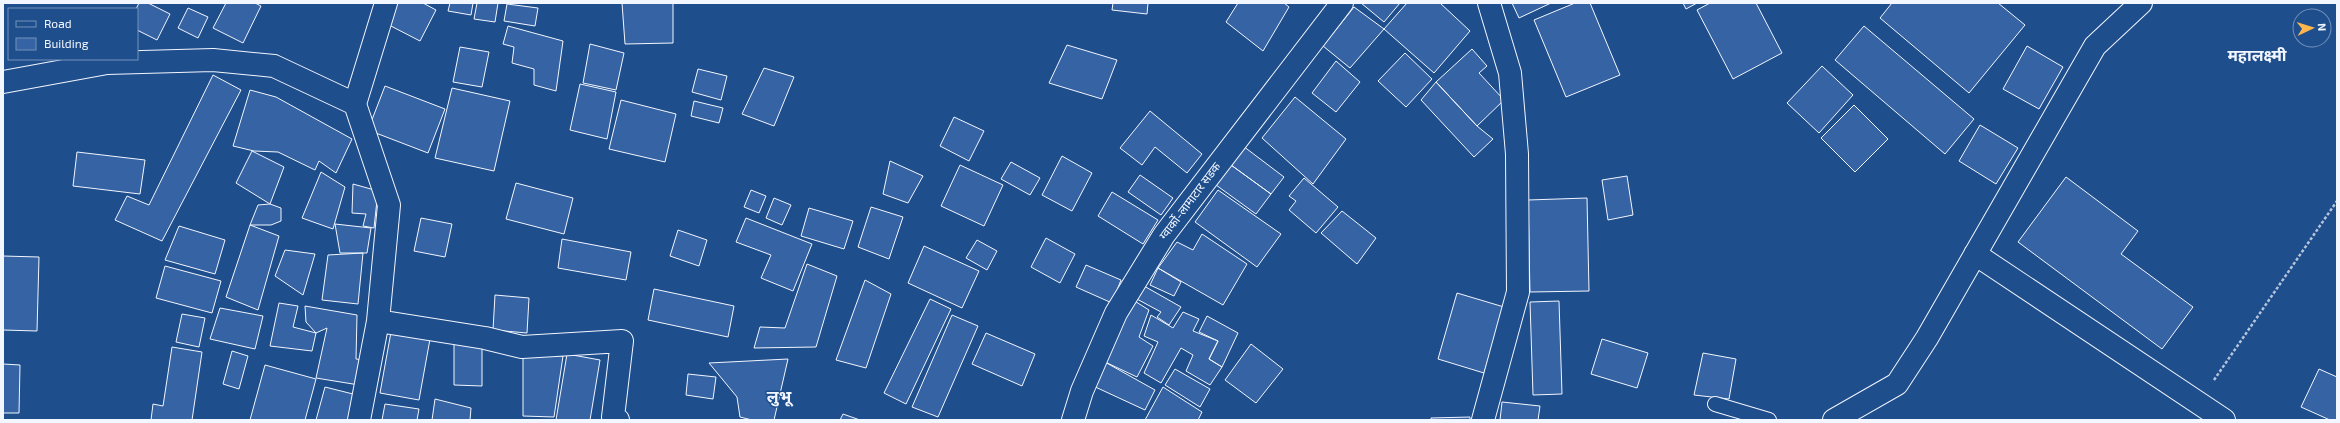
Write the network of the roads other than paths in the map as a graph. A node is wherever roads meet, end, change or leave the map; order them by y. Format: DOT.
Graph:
graph roads {
  1 [pos="386,3"];
  2 [pos="1342,3"];
  3 [pos="1489,3"];
  4 [pos="2141,3"];
  5 [pos="3,82"];
  6 [pos="355,104"];
  7 [pos="1975,254"];
  8 [pos="378,321"];
  9 [pos="1715,404"];
  10 [pos="359,420"];
  11 [pos="618,420"];
  12 [pos="1073,420"];
  13 [pos="1483,420"];
  14 [pos="1769,420"];
  15 [pos="1834,420"];
  16 [pos="2224,420"];
  1 -- 6 [label="street"];
  2 -- 12 [label="street, ग्वार्को-लामाटार सडक"];
  3 -- 13 [label="street"];
  4 -- 7 [label="street"];
  5 -- 6 [label="street"];
  6 -- 8 [label="street"];
  7 -- 15 [label="street"];
  7 -- 16 [label="street"];
  8 -- 10 [label="street"];
  8 -- 11 [label="street"];
  9 -- 14 [label="lane"];
}
